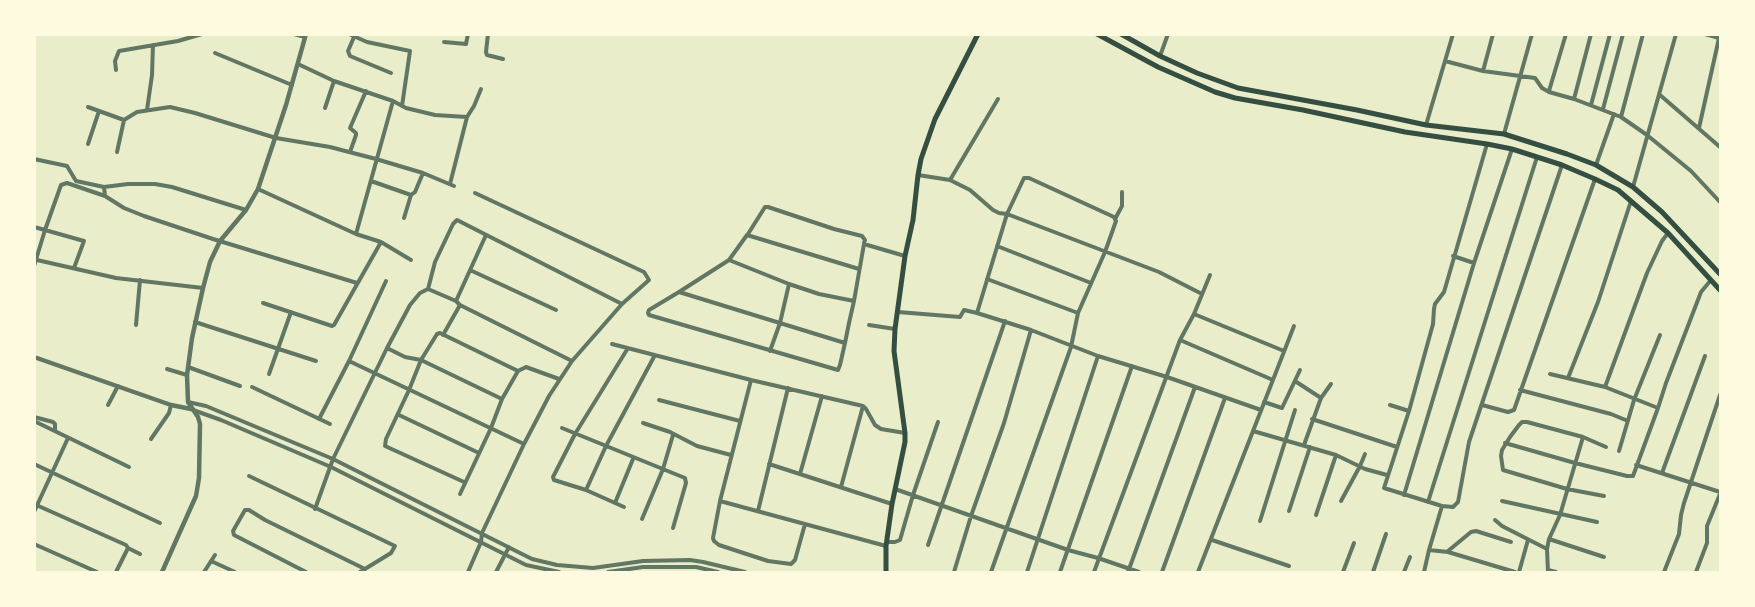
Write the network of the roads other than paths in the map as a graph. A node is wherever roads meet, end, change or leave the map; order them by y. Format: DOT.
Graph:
graph roads {
  1 [pos="202,34"];
  2 [pos="294,34"];
  3 [pos="468,34"];
  4 [pos="488,34"];
  5 [pos="978,34"];
  6 [pos="1097,34"];
  7 [pos="1121,34"];
  8 [pos="1168,34"];
  9 [pos="1453,34"];
  10 [pos="1493,34"];
  11 [pos="1532,34"];
  12 [pos="1566,34"];
  13 [pos="1591,34"];
  14 [pos="1610,34"];
  15 [pos="1623,34"];
  16 [pos="1643,34"];
  17 [pos="1676,34"];
  18 [pos="1705,34"];
  19 [pos="305,36"];
  20 [pos="352,36"];
  21 [pos="1720,38"];
  22 [pos="444,42"];
  23 [pos="153,45"];
  24 [pos="215,53"];
  25 [pos="1160,56"];
  26 [pos="503,59"];
  27 [pos="1445,61"];
  28 [pos="298,64"];
  29 [pos="116,70"];
  30 [pos="1483,71"];
  31 [pos="391,73"];
  32 [pos="1197,73"];
  33 [pos="1520,76"];
  34 [pos="334,81"];
  35 [pos="1193,82"];
  36 [pos="292,85"];
  37 [pos="481,89"];
  38 [pos="366,91"];
  39 [pos="1549,92"];
  40 [pos="1660,96"];
  41 [pos="998,99"];
  42 [pos="1574,99"];
  43 [pos="393,101"];
  44 [pos="1591,105"];
  45 [pos="402,106"];
  46 [pos="88,107"];
  47 [pos="325,108"];
  48 [pos="1603,109"];
  49 [pos="147,110"];
  50 [pos="99,111"];
  51 [pos="1614,114"];
  52 [pos="467,117"];
  53 [pos="1621,117"];
  54 [pos="124,120"];
  55 [pos="1426,125"];
  56 [pos="1699,128"];
  57 [pos="1504,134"];
  58 [pos="1647,135"];
  59 [pos="276,138"];
  60 [pos="88,144"];
  61 [pos="1487,144"];
  62 [pos="1720,147"];
  63 [pos="1512,149"];
  64 [pos="117,152"];
  65 [pos="350,152"];
  66 [pos="1537,157"];
  67 [pos="34,159"];
  68 [pos="376,159"];
  69 [pos="1562,165"];
  70 [pos="1596,165"];
  71 [pos="423,173"];
  72 [pos="918,175"];
  73 [pos="1595,179"];
  74 [pos="950,180"];
  75 [pos="371,181"];
  76 [pos="77,184"];
  77 [pos="104,187"];
  78 [pos="1633,188"];
  79 [pos="258,189"];
  80 [pos="1122,192"];
  81 [pos="476,193"];
  82 [pos="411,195"];
  83 [pos="105,196"];
  84 [pos="1631,201"];
  85 [pos="1720,202"];
  86 [pos="246,210"];
  87 [pos="1007,214"];
  88 [pos="404,219"];
  89 [pos="1115,219"];
  90 [pos="34,227"];
  91 [pos="45,230"];
  92 [pos="1668,233"];
  93 [pos="356,234"];
  94 [pos="747,234"];
  95 [pos="486,235"];
  96 [pos="220,241"];
  97 [pos="381,242"];
  98 [pos="864,244"];
  99 [pos="37,245"];
  100 [pos="997,246"];
  101 [pos="1105,252"];
  102 [pos="906,256"];
  103 [pos="1453,256"];
  104 [pos="37,260"];
  105 [pos="411,260"];
  106 [pos="729,260"];
  107 [pos="1474,263"];
  108 [pos="34,266"];
  109 [pos="74,268"];
  110 [pos="859,269"];
  111 [pos="470,270"];
  112 [pos="1720,274"];
  113 [pos="1210,275"];
  114 [pos="987,279"];
  115 [pos="140,280"];
  116 [pos="1711,280"];
  117 [pos="386,281"];
  118 [pos="357,283"];
  119 [pos="1091,283"];
  120 [pos="789,285"];
  121 [pos="202,288"];
  122 [pos="428,289"];
  123 [pos="1720,291"];
  124 [pos="679,292"];
  125 [pos="1202,294"];
  126 [pos="456,301"];
  127 [pos="854,301"];
  128 [pos="264,303"];
  129 [pos="622,304"];
  130 [pos="460,306"];
  131 [pos="556,310"];
  132 [pos="291,312"];
  133 [pos="898,312"];
  134 [pos="977,313"];
  135 [pos="1078,314"];
  136 [pos="1194,314"];
  137 [pos="1005,321"];
  138 [pos="195,322"];
  139 [pos="780,323"];
  140 [pos="136,325"];
  141 [pos="868,325"];
  142 [pos="1294,326"];
  143 [pos="895,329"];
  144 [pos="1031,330"];
  145 [pos="443,335"];
  146 [pos="1660,335"];
  147 [pos="1180,340"];
  148 [pos="845,343"];
  149 [pos="612,344"];
  150 [pos="1071,347"];
  151 [pos="387,348"];
  152 [pos="628,348"];
  153 [pos="279,350"];
  154 [pos="770,351"];
  155 [pos="1284,351"];
  156 [pos="655,355"];
  157 [pos="1098,356"];
  158 [pos="1705,356"];
  159 [pos="34,357"];
  160 [pos="421,360"];
  161 [pos="349,361"];
  162 [pos="572,361"];
  163 [pos="316,362"];
  164 [pos="1132,366"];
  165 [pos="188,367"];
  166 [pos="167,369"];
  167 [pos="1300,370"];
  168 [pos="518,371"];
  169 [pos="269,374"];
  170 [pos="375,374"];
  171 [pos="1550,374"];
  172 [pos="188,375"];
  173 [pos="1167,377"];
  174 [pos="1568,378"];
  175 [pos="559,380"];
  176 [pos="751,380"];
  177 [pos="1273,380"];
  178 [pos="1295,381"];
  179 [pos="1331,384"];
  180 [pos="118,386"];
  181 [pos="240,386"];
  182 [pos="252,387"];
  183 [pos="1195,387"];
  184 [pos="1605,387"];
  185 [pos="788,388"];
  186 [pos="409,390"];
  187 [pos="1520,390"];
  188 [pos="1720,394"];
  189 [pos="822,396"];
  190 [pos="1226,398"];
  191 [pos="1321,398"];
  192 [pos="502,399"];
  193 [pos="659,399"];
  194 [pos="1634,400"];
  195 [pos="188,402"];
  196 [pos="1264,402"];
  197 [pos="108,405"];
  198 [pos="171,405"];
  199 [pos="1390,405"];
  200 [pos="1482,405"];
  201 [pos="179,406"];
  202 [pos="863,406"];
  203 [pos="1658,408"];
  204 [pos="193,410"];
  205 [pos="1261,410"];
  206 [pos="1295,411"];
  207 [pos="1409,411"];
  208 [pos="398,414"];
  209 [pos="34,419"];
  210 [pos="319,419"];
  211 [pos="1312,419"];
  212 [pos="1628,421"];
  213 [pos="740,422"];
  214 [pos="938,422"];
  215 [pos="643,423"];
  216 [pos="330,424"];
  217 [pos="491,428"];
  218 [pos="562,428"];
  219 [pos="1253,432"];
  220 [pos="905,433"];
  221 [pos="575,434"];
  222 [pos="673,435"];
  223 [pos="1583,437"];
  224 [pos="68,438"];
  225 [pos="151,440"];
  226 [pos="1285,441"];
  227 [pos="1505,443"];
  228 [pos="524,444"];
  229 [pos="1304,445"];
  230 [pos="606,446"];
  231 [pos="1310,447"];
  232 [pos="1397,447"];
  233 [pos="1606,447"];
  234 [pos="1619,451"];
  235 [pos="479,453"];
  236 [pos="731,454"];
  237 [pos="1365,454"];
  238 [pos="1336,455"];
  239 [pos="333,459"];
  240 [pos="633,459"];
  241 [pos="1575,463"];
  242 [pos="34,464"];
  243 [pos="769,464"];
  244 [pos="1358,465"];
  245 [pos="1636,465"];
  246 [pos="129,467"];
  247 [pos="331,467"];
  248 [pos="663,469"];
  249 [pos="52,472"];
  250 [pos="800,474"];
  251 [pos="1662,474"];
  252 [pos="1387,475"];
  253 [pos="249,476"];
  254 [pos="464,482"];
  255 [pos="1691,483"];
  256 [pos="841,487"];
  257 [pos="895,489"];
  258 [pos="1567,489"];
  259 [pos="586,490"];
  260 [pos="1720,493"];
  261 [pos="459,494"];
  262 [pos="913,495"];
  263 [pos="1404,495"];
  264 [pos="1604,496"];
  265 [pos="720,501"];
  266 [pos="1341,501"];
  267 [pos="1502,501"];
  268 [pos="1428,502"];
  269 [pos="615,503"];
  270 [pos="892,504"];
  271 [pos="36,505"];
  272 [pos="942,506"];
  273 [pos="1442,506"];
  274 [pos="624,507"];
  275 [pos="315,509"];
  276 [pos="758,511"];
  277 [pos="1289,511"];
  278 [pos="34,512"];
  279 [pos="1316,515"];
  280 [pos="1560,515"];
  281 [pos="971,516"];
  282 [pos="642,519"];
  283 [pos="1495,520"];
  284 [pos="1260,521"];
  285 [pos="1597,522"];
  286 [pos="160,523"];
  287 [pos="804,524"];
  288 [pos="673,528"];
  289 [pos="1006,528"];
  290 [pos="482,533"];
  291 [pos="1386,534"];
  292 [pos="1037,539"];
  293 [pos="1549,539"];
  294 [pos="1212,540"];
  295 [pos="1528,540"];
  296 [pos="481,542"];
  297 [pos="1511,542"];
  298 [pos="1353,543"];
  299 [pos="34,544"];
  300 [pos="887,544"];
  301 [pos="928,544"];
  302 [pos="509,547"];
  303 [pos="128,548"];
  304 [pos="1547,549"];
  305 [pos="1068,550"];
  306 [pos="1429,550"];
  307 [pos="1448,552"];
  308 [pos="140,554"];
  309 [pos="505,554"];
  310 [pos="215,555"];
  311 [pos="1604,556"];
  312 [pos="1410,557"];
  313 [pos="1098,558"];
  314 [pos="211,561"];
  315 [pos="1289,566"];
  316 [pos="689,567"];
  317 [pos="696,567"];
  318 [pos="365,569"];
  319 [pos="594,570"];
  320 [pos="1129,571"];
  321 [pos="1548,571"];
  322 [pos="745,572"];
  323 [pos="97,573"];
  324 [pos="116,573"];
  325 [pos="162,573"];
  326 [pos="204,573"];
  327 [pos="235,573"];
  328 [pos="306,573"];
  329 [pos="360,573"];
  330 [pos="468,573"];
  331 [pos="496,573"];
  332 [pos="559,573"];
  333 [pos="608,573"];
  334 [pos="690,573"];
  335 [pos="696,573"];
  336 [pos="718,573"];
  337 [pos="886,573"];
  338 [pos="954,573"];
  339 [pos="991,573"];
  340 [pos="1027,573"];
  341 [pos="1060,573"];
  342 [pos="1094,573"];
  343 [pos="1139,573"];
  344 [pos="1162,573"];
  345 [pos="1198,573"];
  346 [pos="1343,573"];
  347 [pos="1373,573"];
  348 [pos="1404,573"];
  349 [pos="1424,573"];
  350 [pos="1517,573"];
  351 [pos="1556,573"];
  352 [pos="1664,573"];
  353 [pos="1695,573"];
  1 -- 23 [label="street"];
  2 -- 19 [label="street"];
  3 -- 22 [label="street"];
  4 -- 26 [label="street"];
  5 -- 72 [label="main road"];
  6 -- 35 [label="main road"];
  7 -- 25 [label="main road"];
  8 -- 25 [label="street"];
  9 -- 27 [label="street"];
  10 -- 30 [label="street"];
  11 -- 33 [label="street"];
  12 -- 39 [label="street"];
  13 -- 42 [label="street"];
  14 -- 44 [label="street"];
  15 -- 48 [label="street"];
  16 -- 53 [label="street"];
  17 -- 40 [label="street"];
  18 -- 21 [label="street"];
  19 -- 28 [label="street"];
  20 -- 31 [label="street"];
  20 -- 45 [label="street"];
  21 -- 56 [label="street"];
  23 -- 29 [label="street"];
  23 -- 49 [label="street"];
  24 -- 36 [label="street"];
  25 -- 32 [label="main road"];
  27 -- 30 [label="street"];
  27 -- 55 [label="street"];
  28 -- 34 [label="street"];
  28 -- 36 [label="street"];
  30 -- 33 [label="street"];
  32 -- 35 [label="main road"];
  32 -- 55 [label="main road"];
  33 -- 39 [label="street"];
  33 -- 57 [label="street"];
  34 -- 38 [label="street"];
  34 -- 47 [label="street"];
  35 -- 61 [label="main road"];
  36 -- 59 [label="street"];
  37 -- 52 [label="street"];
  38 -- 43 [label="street"];
  38 -- 65 [label="street"];
  39 -- 42 [label="street"];
  40 -- 56 [label="street"];
  40 -- 58 [label="street"];
  41 -- 74 [label="street"];
  42 -- 44 [label="street"];
  43 -- 45 [label="street"];
  43 -- 68 [label="street"];
  44 -- 48 [label="street"];
  45 -- 52 [label="street"];
  46 -- 50 [label="street"];
  48 -- 51 [label="street"];
  49 -- 54 [label="street"];
  49 -- 59 [label="street"];
  50 -- 54 [label="street"];
  50 -- 60 [label="street"];
  51 -- 53 [label="street"];
  51 -- 70 [label="street"];
  52 -- 71 [label="street"];
  53 -- 58 [label="street"];
  54 -- 64 [label="street"];
  55 -- 57 [label="main road"];
  56 -- 62 [label="street"];
  57 -- 70 [label="main road"];
  58 -- 78 [label="street"];
  58 -- 85 [label="street"];
  59 -- 65 [label="street"];
  59 -- 79 [label="street"];
  61 -- 63 [label="main road"];
  61 -- 103 [label="street"];
  63 -- 66 [label="main road"];
  63 -- 107 [label="street"];
  65 -- 68 [label="street"];
  66 -- 69 [label="main road"];
  66 -- 268 [label="street"];
  67 -- 76 [label="street"];
  68 -- 71 [label="street"];
  68 -- 75 [label="street"];
  69 -- 73 [label="main road"];
  69 -- 200 [label="street"];
  70 -- 78 [label="main road"];
  71 -- 82 [label="street"];
  72 -- 74 [label="street"];
  72 -- 102 [label="main road"];
  73 -- 84 [label="main road"];
  73 -- 187 [label="street"];
  74 -- 87 [label="street"];
  75 -- 82 [label="street"];
  75 -- 93 [label="street"];
  76 -- 77 [label="street"];
  76 -- 83 [label="street"];
  76 -- 91 [label="street"];
  77 -- 83 [label="street"];
  77 -- 86 [label="street"];
  78 -- 112 [label="main road"];
  79 -- 86 [label="street"];
  79 -- 93 [label="street"];
  80 -- 89 [label="street"];
  81 -- 129 [label="street"];
  82 -- 88 [label="street"];
  83 -- 96 [label="street"];
  84 -- 92 [label="main road"];
  84 -- 174 [label="street"];
  86 -- 96 [label="street"];
  87 -- 89 [label="street"];
  87 -- 100 [label="street"];
  87 -- 101 [label="street"];
  89 -- 101 [label="street"];
  90 -- 91 [label="street"];
  91 -- 99 [label="street"];
  91 -- 109 [label="street"];
  92 -- 116 [label="main road"];
  92 -- 184 [label="street"];
  93 -- 97 [label="street"];
  94 -- 98 [label="street"];
  94 -- 106 [label="street"];
  94 -- 110 [label="street"];
  95 -- 111 [label="street"];
  95 -- 122 [label="street"];
  95 -- 129 [label="street"];
  96 -- 118 [label="street"];
  96 -- 121 [label="street"];
  97 -- 105 [label="street"];
  97 -- 118 [label="street"];
  98 -- 102 [label="street"];
  98 -- 110 [label="street"];
  99 -- 104 [label="street"];
  100 -- 114 [label="street"];
  100 -- 119 [label="street"];
  101 -- 119 [label="street"];
  101 -- 125 [label="street"];
  102 -- 133 [label="main road"];
  103 -- 107 [label="street"];
  103 -- 207 [label="street"];
  104 -- 108 [label="street"];
  104 -- 109 [label="street"];
  106 -- 120 [label="street"];
  106 -- 124 [label="street"];
  107 -- 263 [label="street"];
  109 -- 115 [label="street"];
  110 -- 127 [label="street"];
  111 -- 126 [label="street"];
  111 -- 131 [label="street"];
  113 -- 125 [label="street"];
  114 -- 134 [label="street"];
  114 -- 135 [label="street"];
  115 -- 121 [label="street"];
  115 -- 140 [label="street"];
  116 -- 123 [label="main road"];
  116 -- 203 [label="street"];
  117 -- 161 [label="street"];
  118 -- 132 [label="street"];
  119 -- 135 [label="street"];
  120 -- 127 [label="street"];
  120 -- 139 [label="street"];
  121 -- 138 [label="street"];
  122 -- 126 [label="street"];
  122 -- 151 [label="street"];
  124 -- 139 [label="street"];
  124 -- 154 [label="street"];
  125 -- 136 [label="street"];
  126 -- 130 [label="street"];
  127 -- 148 [label="street"];
  128 -- 132 [label="street"];
  129 -- 162 [label="street"];
  130 -- 145 [label="street"];
  130 -- 162 [label="street"];
  132 -- 153 [label="street"];
  133 -- 134 [label="street"];
  133 -- 143 [label="main road"];
  134 -- 137 [label="street"];
  135 -- 150 [label="street"];
  136 -- 147 [label="street"];
  136 -- 155 [label="street"];
  137 -- 144 [label="street"];
  137 -- 272 [label="street"];
  138 -- 153 [label="street"];
  138 -- 165 [label="street"];
  139 -- 148 [label="street"];
  139 -- 154 [label="street"];
  141 -- 143 [label="street"];
  142 -- 155 [label="street"];
  143 -- 220 [label="main road"];
  144 -- 150 [label="street"];
  144 -- 281 [label="street"];
  145 -- 160 [label="street"];
  145 -- 168 [label="street"];
  146 -- 194 [label="street"];
  147 -- 173 [label="street"];
  147 -- 177 [label="street"];
  148 -- 154 [label="street"];
  149 -- 152 [label="street"];
  150 -- 157 [label="street"];
  150 -- 289 [label="street"];
  151 -- 160 [label="street"];
  151 -- 170 [label="street"];
  152 -- 156 [label="street"];
  152 -- 221 [label="street"];
  153 -- 163 [label="street"];
  153 -- 169 [label="street"];
  155 -- 177 [label="street"];
  156 -- 176 [label="street"];
  156 -- 230 [label="street"];
  157 -- 164 [label="street"];
  157 -- 292 [label="street"];
  158 -- 251 [label="street"];
  159 -- 180 [label="street"];
  160 -- 186 [label="street"];
  160 -- 192 [label="street"];
  161 -- 170 [label="street"];
  161 -- 210 [label="street"];
  162 -- 175 [label="street"];
  164 -- 173 [label="street"];
  164 -- 305 [label="street"];
  165 -- 172 [label="street"];
  165 -- 181 [label="street"];
  166 -- 172 [label="street"];
  167 -- 178 [label="street"];
  168 -- 175 [label="street"];
  168 -- 192 [label="street"];
  170 -- 186 [label="street"];
  170 -- 239 [label="street"];
  171 -- 174 [label="street"];
  172 -- 195 [label="street"];
  173 -- 183 [label="street"];
  173 -- 313 [label="street"];
  174 -- 184 [label="street"];
  175 -- 228 [label="street"];
  176 -- 185 [label="street"];
  176 -- 213 [label="street"];
  177 -- 196 [label="street"];
  178 -- 191 [label="street"];
  178 -- 196 [label="street"];
  179 -- 191 [label="street"];
  180 -- 197 [label="street"];
  180 -- 198 [label="street"];
  182 -- 210 [label="street"];
  183 -- 190 [label="street"];
  183 -- 320 [label="street"];
  184 -- 194 [label="street"];
  185 -- 189 [label="street"];
  185 -- 243 [label="street"];
  186 -- 208 [label="street"];
  186 -- 217 [label="street"];
  187 -- 200 [label="street"];
  187 -- 212 [label="street"];
  188 -- 255 [label="street"];
  189 -- 202 [label="street"];
  189 -- 250 [label="street"];
  190 -- 205 [label="street"];
  190 -- 344 [label="street"];
  191 -- 211 [label="street"];
  192 -- 217 [label="street"];
  193 -- 213 [label="street"];
  194 -- 203 [label="street"];
  194 -- 212 [label="street"];
  195 -- 201 [label="street"];
  195 -- 204 [label="street"];
  195 -- 239 [label="street"];
  196 -- 205 [label="street"];
  198 -- 201 [label="street"];
  198 -- 225 [label="street"];
  199 -- 207 [label="street"];
  200 -- 273 [label="street"];
  201 -- 204 [label="street"];
  202 -- 220 [label="street"];
  202 -- 256 [label="street"];
  203 -- 245 [label="street"];
  204 -- 247 [label="street"];
  204 -- 325 [label="street"];
  205 -- 219 [label="street"];
  206 -- 226 [label="street"];
  207 -- 232 [label="street"];
  208 -- 235 [label="street"];
  208 -- 254 [label="street"];
  209 -- 224 [label="street"];
  210 -- 216 [label="street"];
  211 -- 229 [label="street"];
  211 -- 232 [label="street"];
  212 -- 234 [label="street"];
  213 -- 236 [label="street"];
  214 -- 262 [label="street"];
  215 -- 222 [label="street"];
  217 -- 228 [label="street"];
  217 -- 235 [label="street"];
  218 -- 221 [label="street"];
  219 -- 226 [label="street"];
  219 -- 294 [label="street"];
  220 -- 257 [label="main road"];
  221 -- 230 [label="street"];
  221 -- 259 [label="street"];
  222 -- 236 [label="street"];
  222 -- 248 [label="street"];
  223 -- 227 [label="street"];
  223 -- 233 [label="street"];
  223 -- 241 [label="street"];
  224 -- 246 [label="street"];
  224 -- 249 [label="street"];
  226 -- 229 [label="street"];
  226 -- 284 [label="street"];
  227 -- 241 [label="street"];
  227 -- 258 [label="street"];
  228 -- 290 [label="street"];
  229 -- 231 [label="street"];
  230 -- 240 [label="street"];
  230 -- 259 [label="street"];
  231 -- 238 [label="street"];
  231 -- 277 [label="street"];
  232 -- 252 [label="street"];
  235 -- 254 [label="street"];
  236 -- 265 [label="street"];
  237 -- 244 [label="street"];
  238 -- 244 [label="street"];
  238 -- 279 [label="street"];
  239 -- 247 [label="street"];
  239 -- 290 [label="street"];
  240 -- 248 [label="street"];
  240 -- 269 [label="street"];
  241 -- 245 [label="street"];
  241 -- 258 [label="street"];
  242 -- 249 [label="street"];
  243 -- 250 [label="street"];
  243 -- 276 [label="street"];
  244 -- 252 [label="street"];
  244 -- 266 [label="street"];
  245 -- 251 [label="street"];
  247 -- 275 [label="street"];
  247 -- 296 [label="street"];
  248 -- 282 [label="street"];
  248 -- 288 [label="street"];
  249 -- 271 [label="street"];
  249 -- 286 [label="street"];
  250 -- 256 [label="street"];
  251 -- 255 [label="street"];
  252 -- 263 [label="street"];
  253 -- 275 [label="street"];
  254 -- 261 [label="street"];
  255 -- 260 [label="street"];
  255 -- 352 [label="street"];
  256 -- 270 [label="street"];
  257 -- 262 [label="street"];
  257 -- 270 [label="main road"];
  258 -- 264 [label="street"];
  258 -- 280 [label="street"];
  259 -- 269 [label="street"];
  260 -- 353 [label="street"];
  262 -- 272 [label="street"];
  262 -- 300 [label="street"];
  263 -- 268 [label="street"];
  265 -- 276 [label="street"];
  265 -- 287 [label="street"];
  267 -- 280 [label="street"];
  268 -- 273 [label="street"];
  269 -- 274 [label="street"];
  270 -- 300 [label="main road"];
  271 -- 278 [label="street"];
  271 -- 303 [label="street"];
  272 -- 281 [label="street"];
  272 -- 301 [label="street"];
  273 -- 306 [label="street"];
  275 -- 318 [label="street"];
  276 -- 287 [label="street"];
  280 -- 285 [label="street"];
  280 -- 293 [label="street"];
  281 -- 289 [label="street"];
  281 -- 338 [label="street"];
  283 -- 295 [label="street"];
  287 -- 300 [label="street"];
  289 -- 292 [label="street"];
  289 -- 339 [label="street"];
  290 -- 296 [label="street"];
  290 -- 302 [label="street"];
  291 -- 347 [label="street"];
  292 -- 305 [label="street"];
  292 -- 340 [label="street"];
  293 -- 304 [label="street"];
  293 -- 311 [label="street"];
  294 -- 315 [label="street"];
  294 -- 345 [label="street"];
  295 -- 304 [label="street"];
  295 -- 350 [label="street"];
  296 -- 309 [label="street"];
  296 -- 330 [label="street"];
  297 -- 307 [label="street"];
  298 -- 346 [label="street"];
  299 -- 323 [label="street"];
  300 -- 337 [label="main road"];
  302 -- 309 [label="street"];
  302 -- 319 [label="street"];
  303 -- 308 [label="street"];
  303 -- 324 [label="street"];
  304 -- 321 [label="street"];
  305 -- 313 [label="street"];
  305 -- 341 [label="street"];
  306 -- 307 [label="street"];
  306 -- 349 [label="street"];
  307 -- 350 [label="street"];
  309 -- 331 [label="street"];
  309 -- 332 [label="street"];
  310 -- 314 [label="street"];
  312 -- 348 [label="street"];
  313 -- 320 [label="street"];
  313 -- 342 [label="street"];
  314 -- 326 [label="street"];
  314 -- 327 [label="street"];
  316 -- 317 [label="street"];
  316 -- 333 [label="street"];
  316 -- 334 [label="street"];
  317 -- 335 [label="street"];
  317 -- 336 [label="street"];
  318 -- 328 [label="street"];
  318 -- 329 [label="street"];
  319 -- 322 [label="street"];
  320 -- 343 [label="street"];
  321 -- 351 [label="street"];
}
